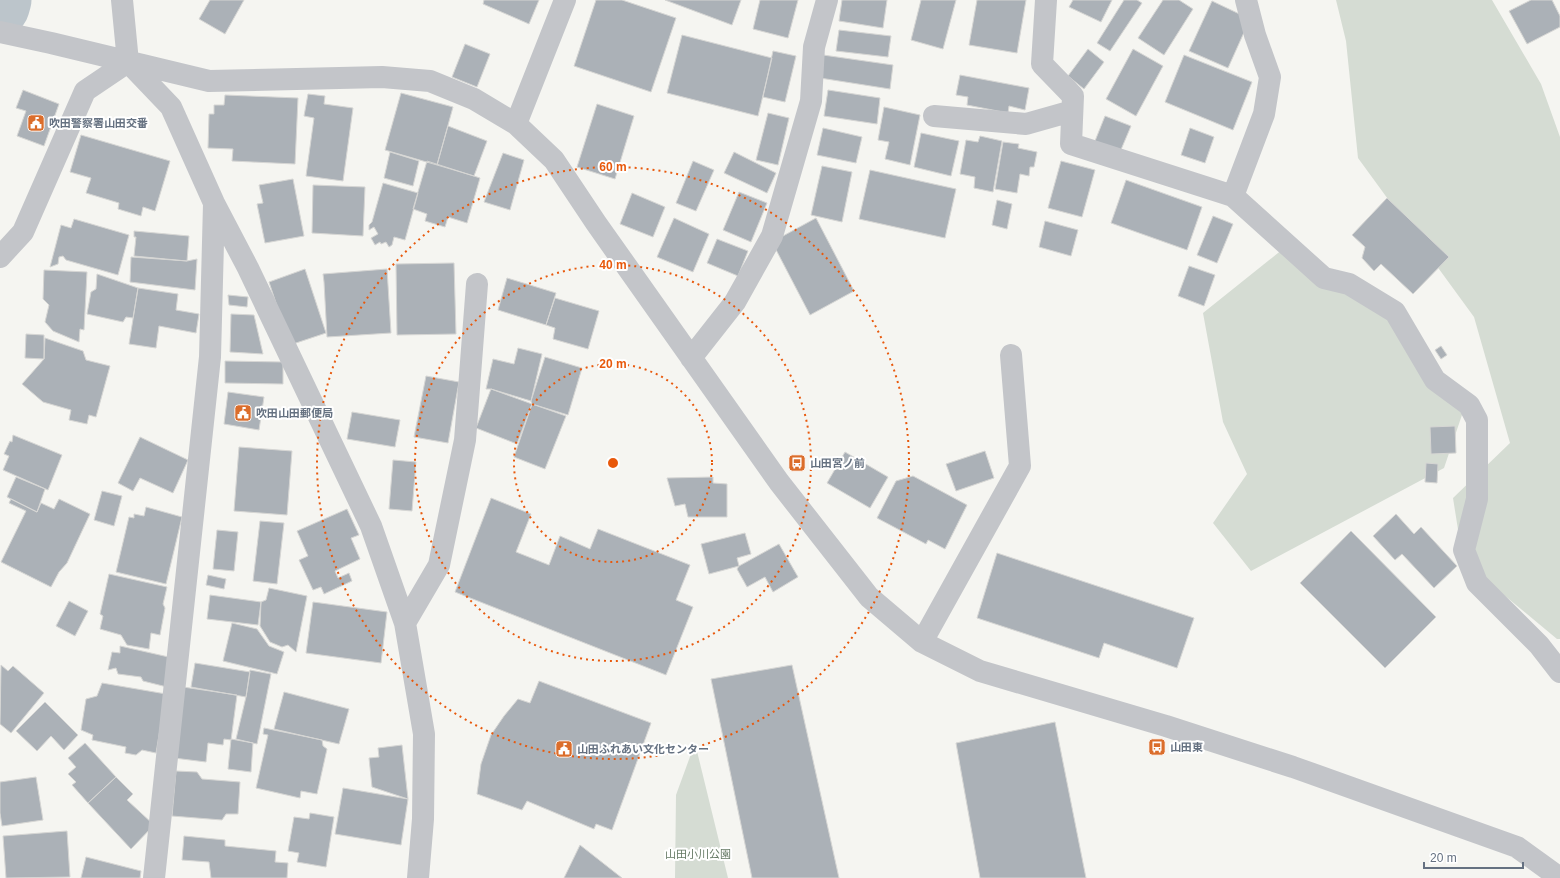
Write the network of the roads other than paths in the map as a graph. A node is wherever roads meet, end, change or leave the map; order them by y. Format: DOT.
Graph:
graph roads {
  1 [pos="122,0"];
  2 [pos="565,0"];
  3 [pos="826,0"];
  4 [pos="1046,0"];
  5 [pos="1246,0"];
  6 [pos="0,32"];
  7 [pos="128,62"];
  8 [pos="1072,111"];
  9 [pos="934,116"];
  10 [pos="516,124"];
  11 [pos="1233,196"];
  12 [pos="214,203"];
  13 [pos="0,257"];
  14 [pos="477,284"];
  15 [pos="1010,355"];
  16 [pos="691,358"];
  17 [pos="405,623"];
  18 [pos="922,642"];
  19 [pos="1560,672"];
  20 [pos="154,878"];
  21 [pos="418,878"];
  22 [pos="1560,878"];
  1 -- 7 [label="street"];
  2 -- 10 [label="street"];
  3 -- 16 [label="street"];
  4 -- 8 [label="street"];
  5 -- 11 [label="street"];
  6 -- 7 [label="street"];
  7 -- 10 [label="street"];
  7 -- 12 [label="street"];
  7 -- 13 [label="street"];
  8 -- 9 [label="street"];
  8 -- 11 [label="street"];
  10 -- 16 [label="street"];
  11 -- 19 [label="street"];
  12 -- 17 [label="street"];
  12 -- 20 [label="street"];
  14 -- 17 [label="street"];
  15 -- 18 [label="street"];
  16 -- 18 [label="street"];
  17 -- 21 [label="street"];
  18 -- 22 [label="street"];
}
